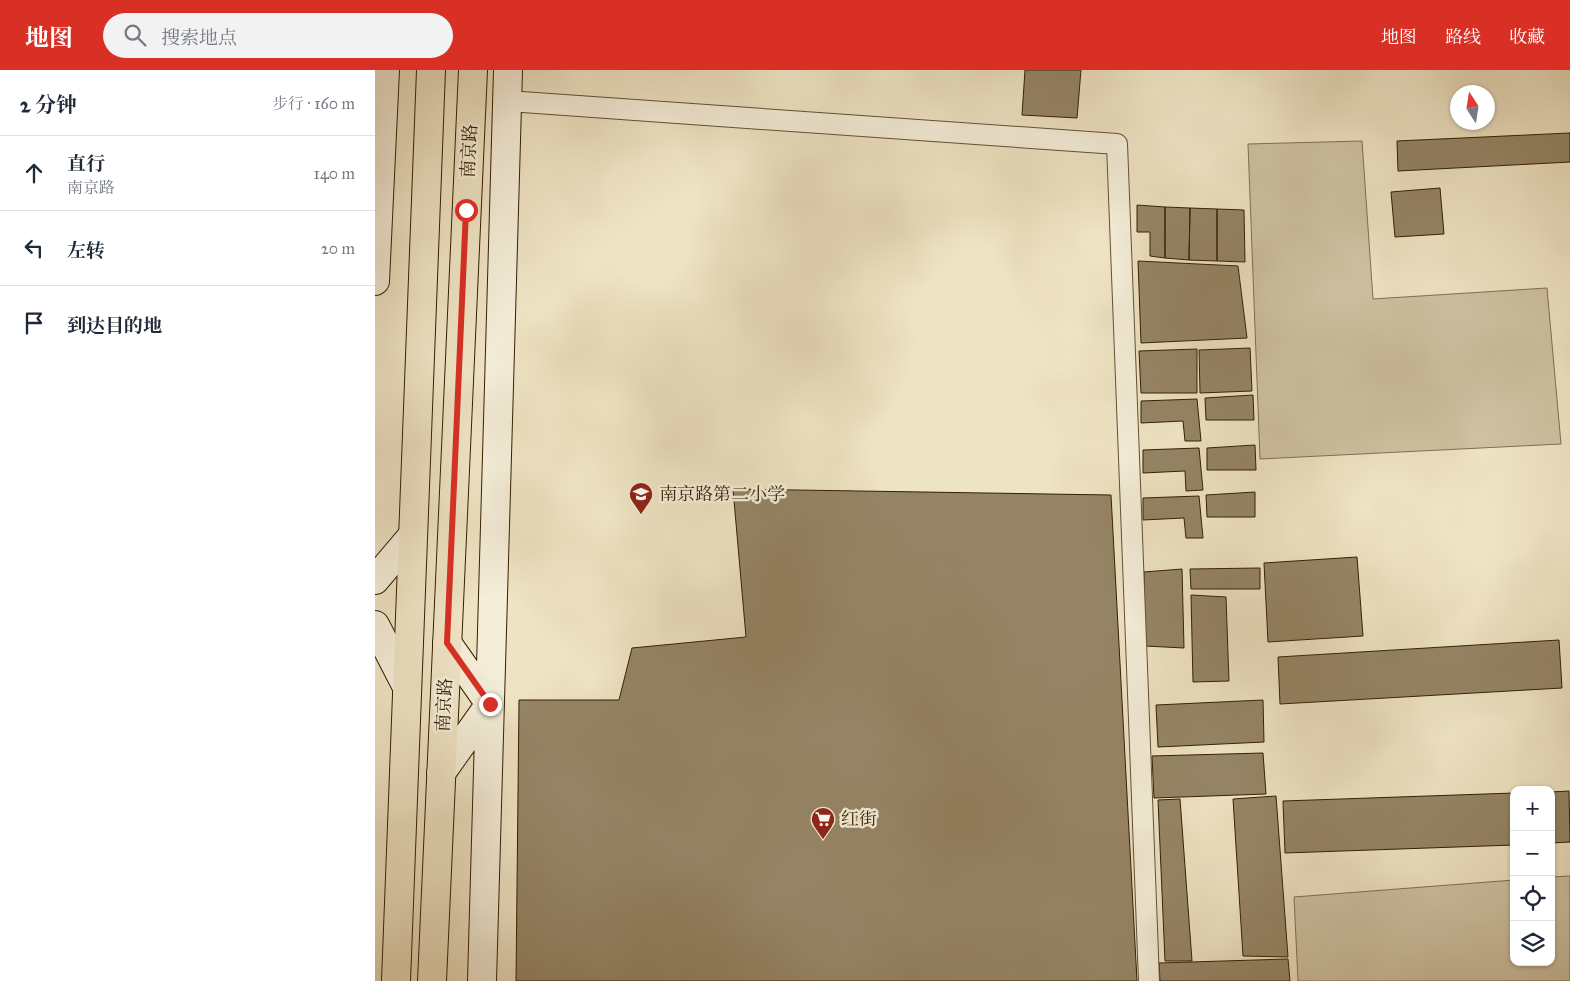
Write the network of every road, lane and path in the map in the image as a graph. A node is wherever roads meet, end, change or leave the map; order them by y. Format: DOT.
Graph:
graph roads {
  1 [pos="385,70"];
  2 [pos="431,70"];
  3 [pos="473,70"];
  4 [pos="508,70"];
  5 [pos="507,101"];
  6 [pos="375,281"];
  7 [pos="413,535"];
  8 [pos="375,580"];
  9 [pos="375,625"];
  10 [pos="447,643"];
  11 [pos="407,687"];
  12 [pos="490,704"];
  13 [pos="441,774"];
  14 [pos="434,977"];
  15 [pos="396,981"];
  16 [pos="482,981"];
  17 [pos="1149,981"];
  1 -- 6 [label="street"];
  2 -- 7 [label="main road"];
  3 -- 10 [label="main road, 南京路"];
  4 -- 5 [label="street"];
  5 -- 12 [label="street"];
  5 -- 17 [label="street"];
  7 -- 8 [label="street"];
  7 -- 11 [label="main road"];
  9 -- 11 [label="street"];
  10 -- 12 [label="street"];
  10 -- 13 [label="main road, 南京路"];
  11 -- 15 [label="main road"];
  12 -- 13 [label="street"];
  12 -- 16 [label="street"];
  13 -- 14 [label="main road, 南京路"];
}
